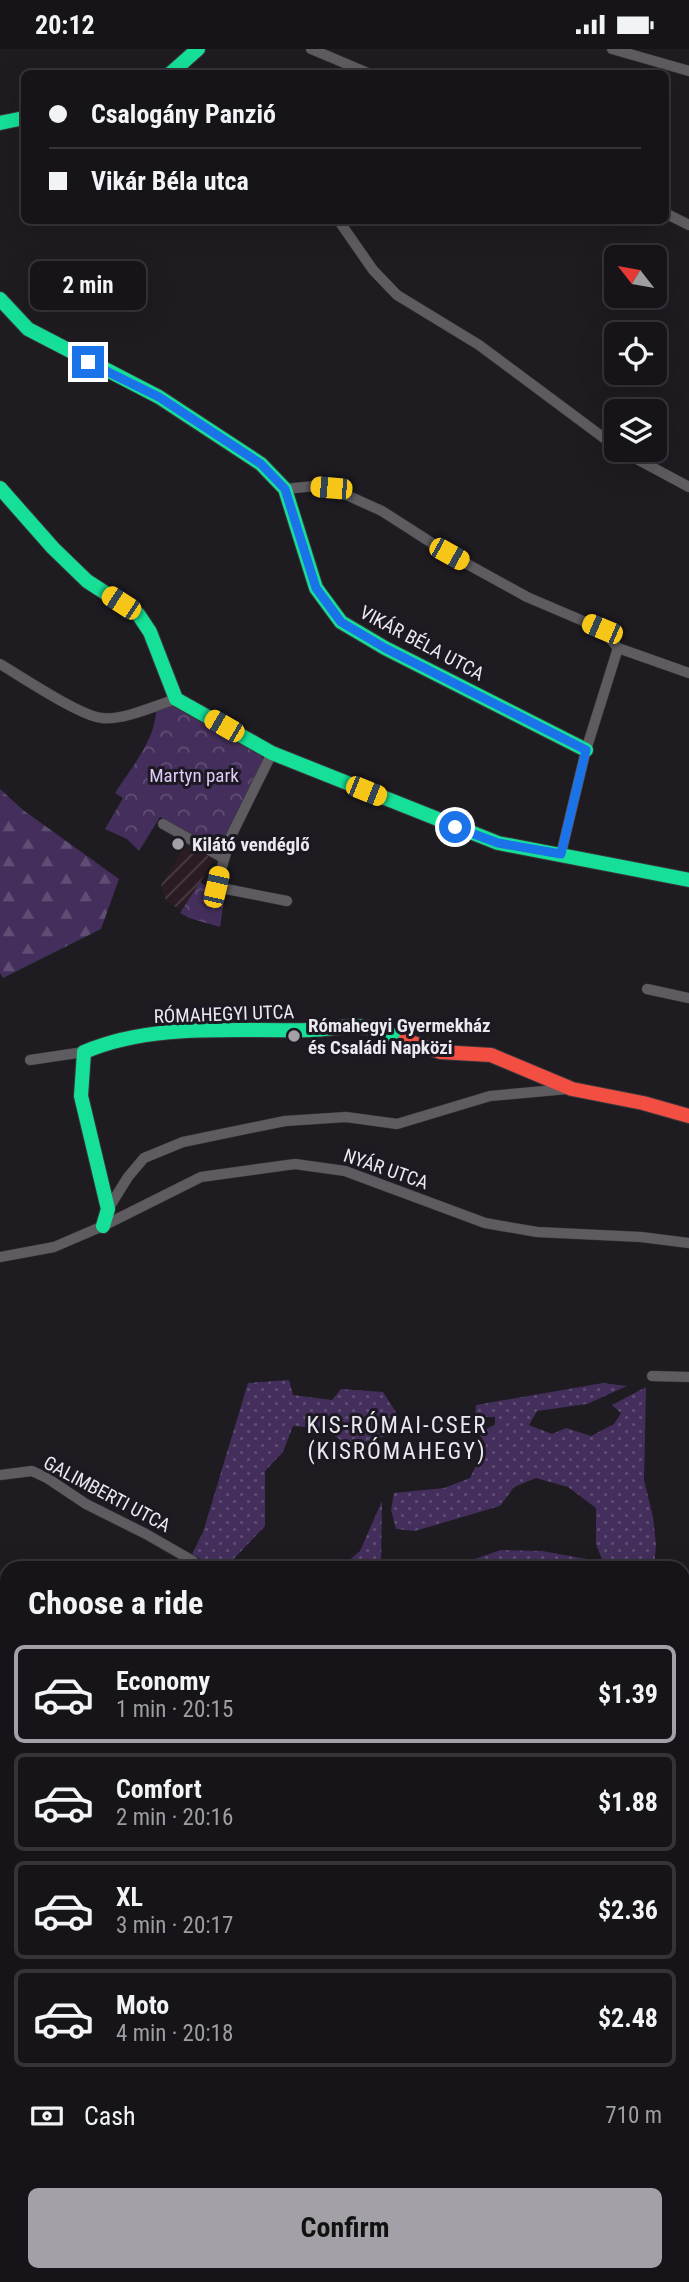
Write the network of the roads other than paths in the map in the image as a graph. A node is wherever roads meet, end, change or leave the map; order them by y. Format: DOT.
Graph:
graph roads {
  1 [pos="198,49"];
  2 [pos="311,49"];
  3 [pos="612,49"];
  4 [pos="174,70"];
  5 [pos="362,70"];
  6 [pos="689,71"];
  7 [pos="21,119"];
  8 [pos="0,124"];
  9 [pos="669,215"];
  10 [pos="341,224"];
  11 [pos="689,225"];
  12 [pos="0,299"];
  13 [pos="604,439"];
  14 [pos="642,462"];
  15 [pos="689,487"];
  16 [pos="0,488"];
  17 [pos="285,489"];
  18 [pos="618,647"];
  19 [pos="0,664"];
  20 [pos="689,673"];
  21 [pos="176,699"];
  22 [pos="586,750"];
  23 [pos="272,753"];
  24 [pos="163,824"];
  25 [pos="561,854"];
  26 [pos="223,858"];
  27 [pos="689,880"];
  28 [pos="287,901"];
  29 [pos="647,989"];
  30 [pos="689,998"];
  31 [pos="84,1052"];
  32 [pos="30,1060"];
  33 [pos="572,1089"];
  34 [pos="689,1116"];
  35 [pos="107,1209"];
  36 [pos="103,1226"];
  37 [pos="689,1243"];
  38 [pos="0,1257"];
  39 [pos="652,1375"];
  40 [pos="689,1377"];
  41 [pos="0,1475"];
  42 [pos="193,1561"];
  1 -- 4 [label="street"];
  2 -- 5 [label="street"];
  3 -- 6 [label="street"];
  7 -- 8 [label="street"];
  9 -- 11 [label="street"];
  10 -- 13 [label="street"];
  12 -- 17 [label="street, VIKÁR BÉLA UTCA"];
  14 -- 15 [label="street"];
  16 -- 21 [label="street"];
  17 -- 18 [label="street"];
  17 -- 22 [label="street, VIKÁR BÉLA UTCA"];
  18 -- 20 [label="street"];
  18 -- 22 [label="street"];
  19 -- 21 [label="street"];
  21 -- 23 [label="street"];
  22 -- 25 [label="street"];
  23 -- 25 [label="street"];
  23 -- 26 [label="street"];
  24 -- 26 [label="street"];
  25 -- 27 [label="street"];
  26 -- 28 [label="street"];
  29 -- 30 [label="street"];
  31 -- 32 [label="street, RÓMAHEGYI UTCA"];
  31 -- 33 [label="street, RÓMAHEGYI UTCA"];
  31 -- 35 [label="street"];
  33 -- 34 [label="street, RÓMAHEGYI UTCA"];
  33 -- 35 [label="street"];
  35 -- 36 [label="street"];
  36 -- 37 [label="street, NYÁR UTCA"];
  36 -- 38 [label="street, NYÁR UTCA"];
  39 -- 40 [label="street"];
  41 -- 42 [label="street, GALIMBERTI UTCA"];
}
